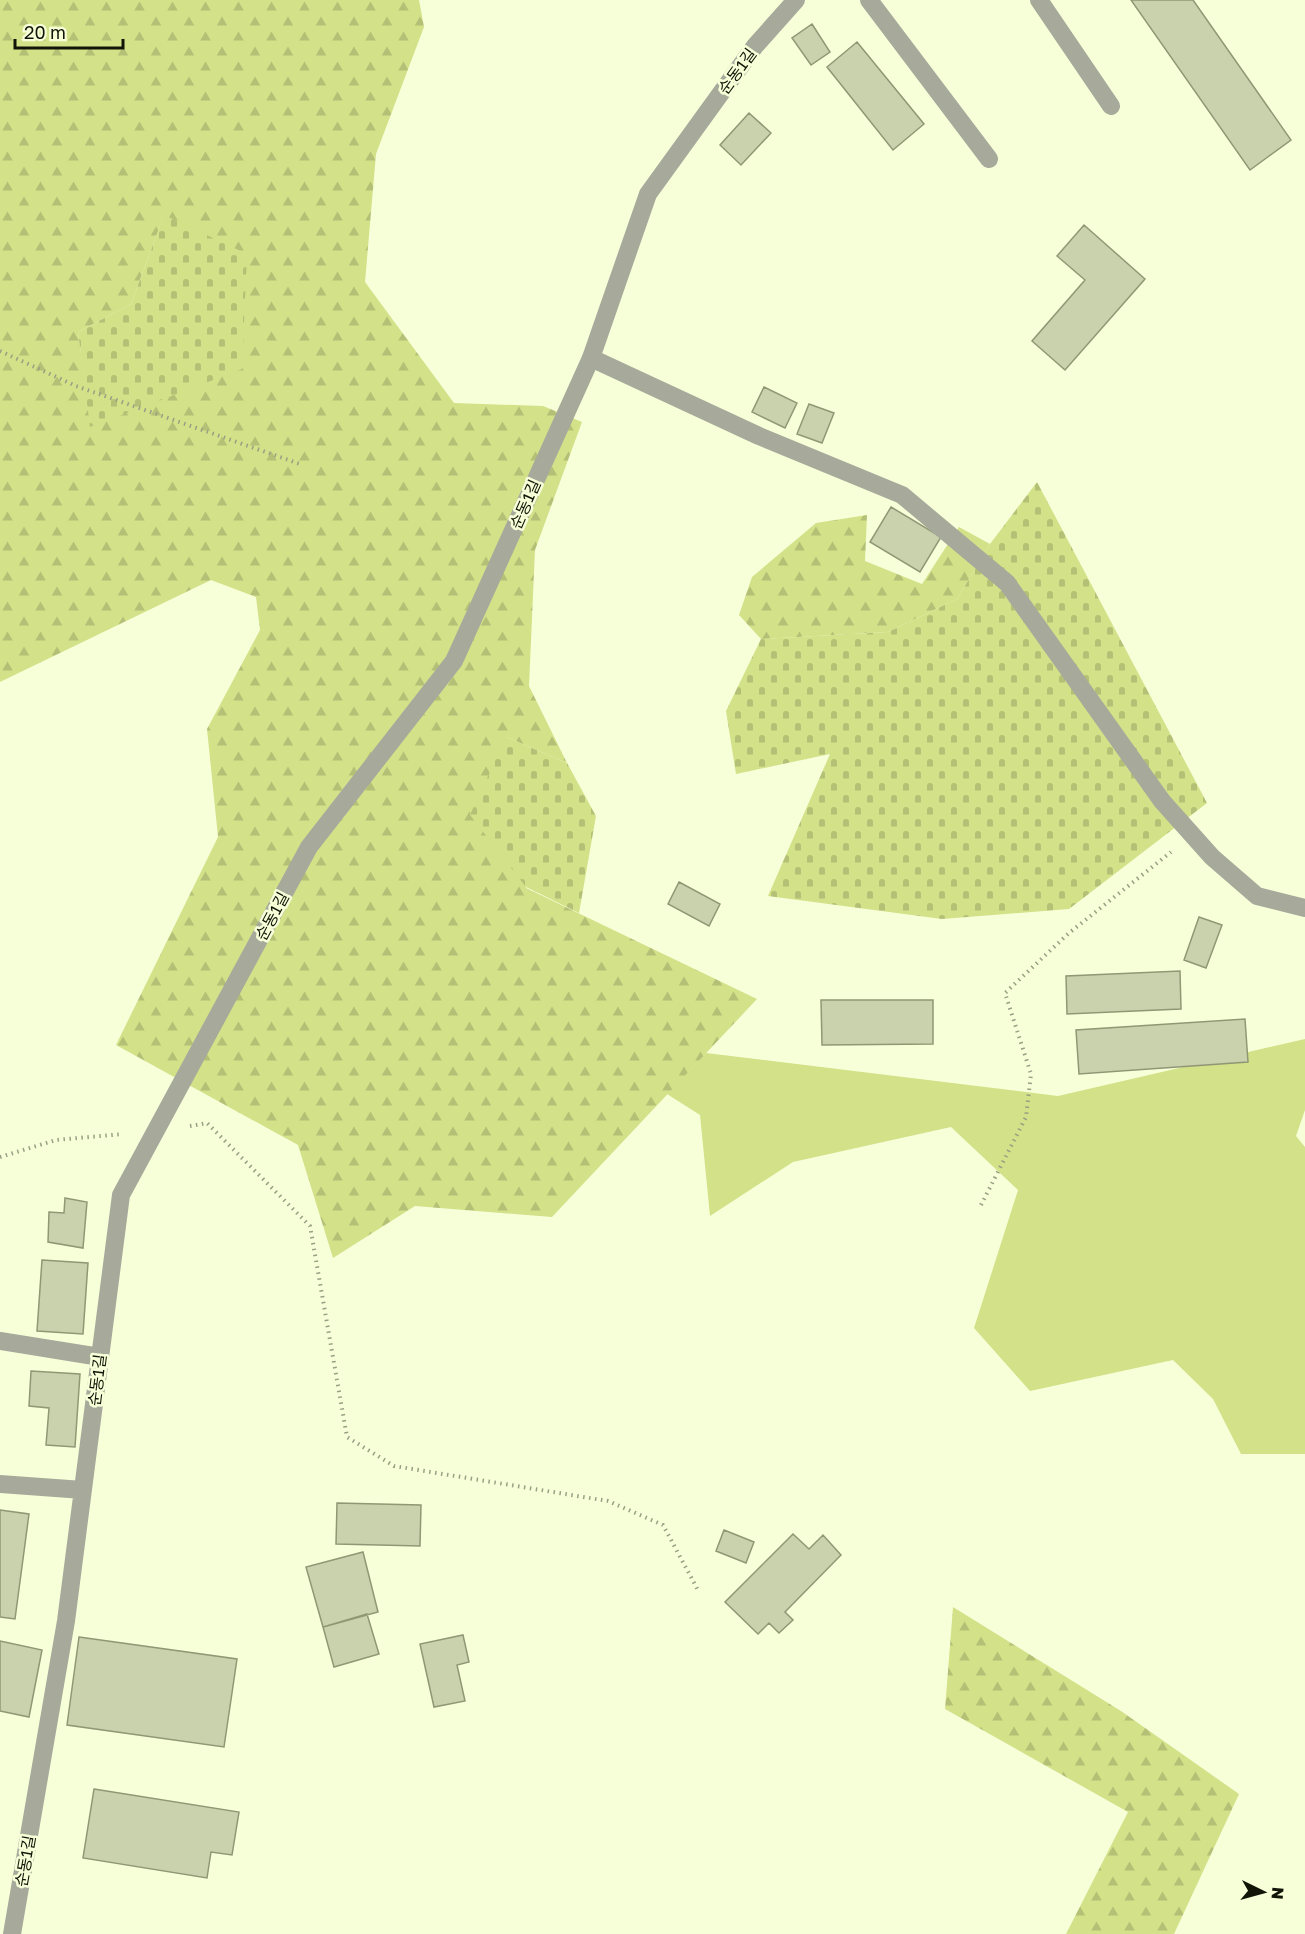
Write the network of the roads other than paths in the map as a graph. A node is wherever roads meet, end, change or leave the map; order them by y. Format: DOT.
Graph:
graph roads {
  1 [pos="796,0"];
  2 [pos="869,0"];
  3 [pos="1039,0"];
  4 [pos="1111,106"];
  5 [pos="988,159"];
  6 [pos="591,358"];
  7 [pos="1305,908"];
  8 [pos="0,1341"];
  9 [pos="100,1358"];
  10 [pos="0,1484"];
  11 [pos="83,1490"];
  12 [pos="12,1934"];
  1 -- 6 [label="street, 순동1길"];
  2 -- 5 [label="street"];
  3 -- 4 [label="street"];
  6 -- 7 [label="street"];
  6 -- 9 [label="street, 순동1길"];
  8 -- 9 [label="street"];
  9 -- 11 [label="street, 순동1길"];
  10 -- 11 [label="street"];
  11 -- 12 [label="street, 순동1길"];
}
